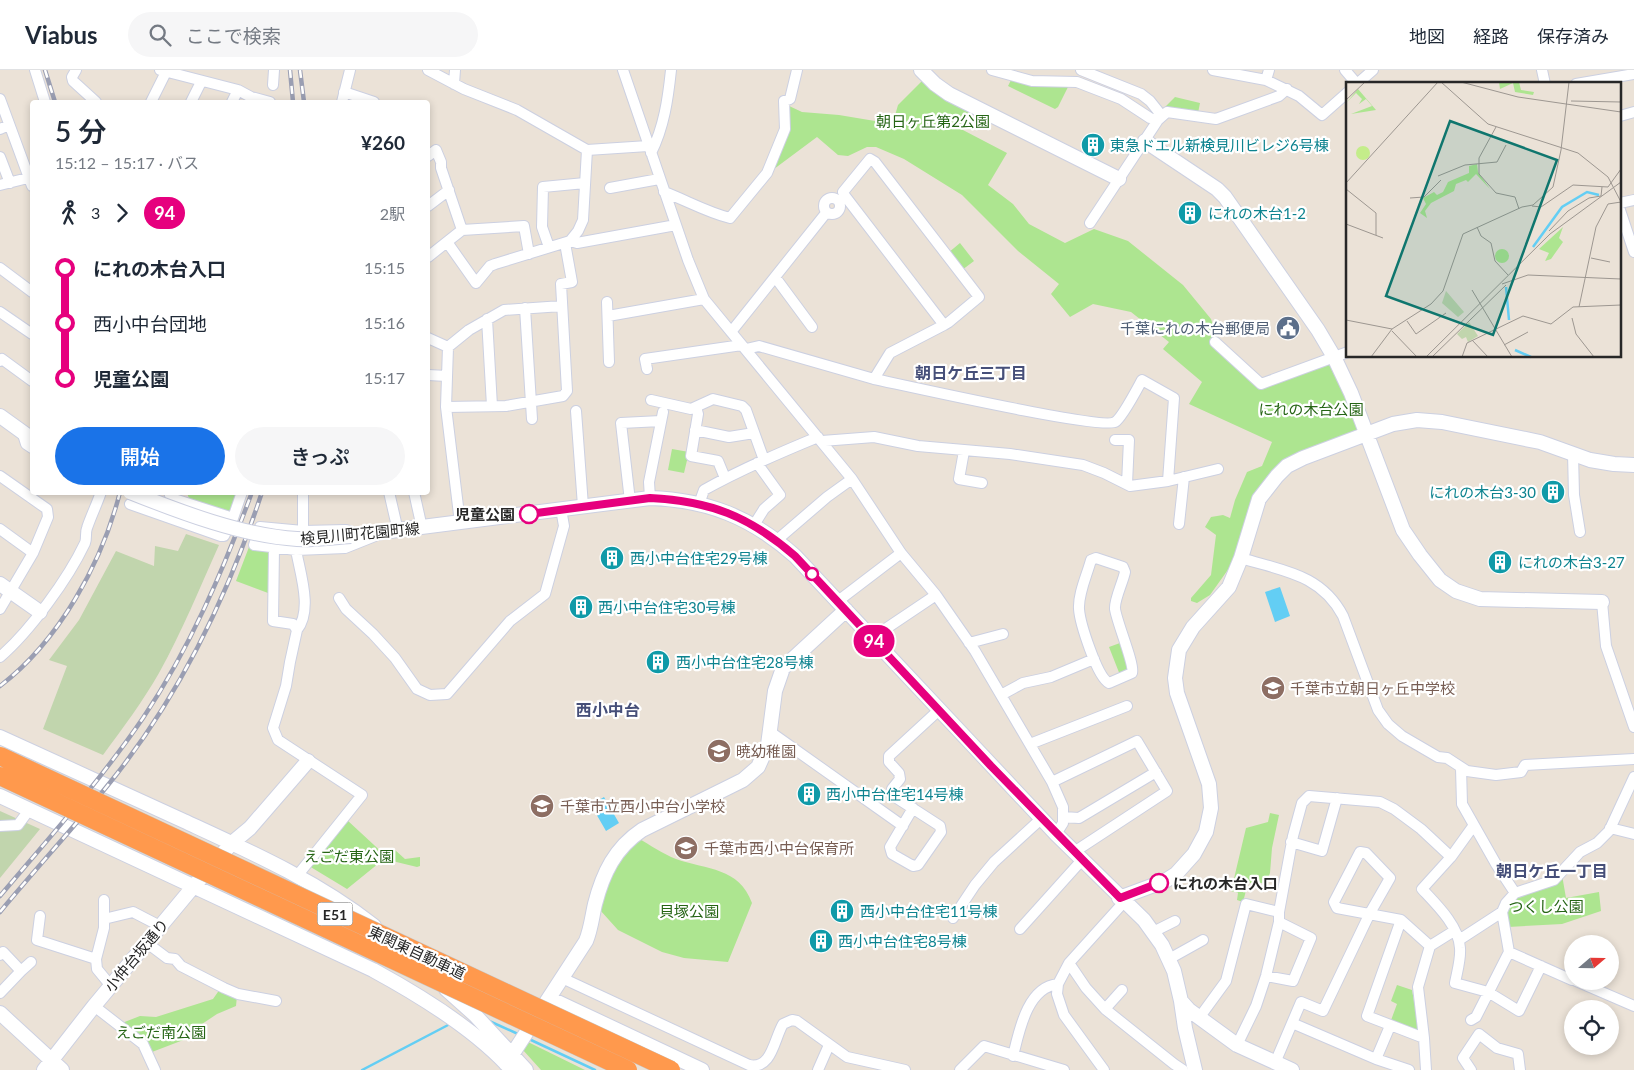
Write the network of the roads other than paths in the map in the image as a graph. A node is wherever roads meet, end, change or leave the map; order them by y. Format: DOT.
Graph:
graph roads {
  1 [pos="35,70"];
  2 [pos="76,70"];
  3 [pos="274,70"];
  4 [pos="350,70"];
  5 [pos="428,70"];
  6 [pos="455,70"];
  7 [pos="622,70"];
  8 [pos="671,70"];
  9 [pos="798,70"];
  10 [pos="920,70"];
  11 [pos="992,70"];
  12 [pos="1081,70"];
  13 [pos="1213,70"];
  14 [pos="1345,70"];
  15 [pos="1373,70"];
  16 [pos="163,71"];
  17 [pos="1233,72"];
  18 [pos="1634,74"];
  19 [pos="1267,75"];
  20 [pos="1608,77"];
  21 [pos="201,82"];
  22 [pos="1355,82"];
  23 [pos="1359,82"];
  24 [pos="1585,82"];
  25 [pos="454,84"];
  26 [pos="273,85"];
  27 [pos="1288,89"];
  28 [pos="238,90"];
  29 [pos="1346,94"];
  30 [pos="343,97"];
  31 [pos="0,99"];
  32 [pos="44,100"];
  33 [pos="94,100"];
  34 [pos="152,100"];
  35 [pos="192,100"];
  36 [pos="233,100"];
  37 [pos="262,100"];
  38 [pos="362,100"];
  39 [pos="1160,118"];
  40 [pos="5,127"];
  41 [pos="1145,141"];
  42 [pos="587,150"];
  43 [pos="649,150"];
  44 [pos="430,154"];
  45 [pos="0,157"];
  46 [pos="30,178"];
  47 [pos="659,179"];
  48 [pos="30,180"];
  49 [pos="1119,180"];
  50 [pos="585,183"];
  51 [pos="5,184"];
  52 [pos="610,188"];
  53 [pos="449,190"];
  54 [pos="664,192"];
  55 [pos="842,199"];
  56 [pos="430,204"];
  57 [pos="1622,216"];
  58 [pos="1090,223"];
  59 [pos="676,225"];
  60 [pos="462,230"];
  61 [pos="447,242"];
  62 [pos="568,242"];
  63 [pos="549,248"];
  64 [pos="1634,252"];
  65 [pos="529,254"];
  66 [pos="430,255"];
  67 [pos="0,268"];
  68 [pos="776,277"];
  69 [pos="30,290"];
  70 [pos="704,299"];
  71 [pos="607,302"];
  72 [pos="562,306"];
  73 [pos="525,308"];
  74 [pos="0,312"];
  75 [pos="608,316"];
  76 [pos="487,319"];
  77 [pos="944,325"];
  78 [pos="812,326"];
  79 [pos="731,332"];
  80 [pos="30,333"];
  81 [pos="430,339"];
  82 [pos="1215,342"];
  83 [pos="448,347"];
  84 [pos="744,347"];
  85 [pos="1346,353"];
  86 [pos="1334,357"];
  87 [pos="1,360"];
  88 [pos="608,362"];
  89 [pos="646,369"];
  90 [pos="430,375"];
  91 [pos="447,376"];
  92 [pos="874,379"];
  93 [pos="30,380"];
  94 [pos="651,400"];
  95 [pos="531,401"];
  96 [pos="492,406"];
  97 [pos="446,407"];
  98 [pos="696,407"];
  99 [pos="576,411"];
  100 [pos="0,416"];
  101 [pos="532,419"];
  102 [pos="695,430"];
  103 [pos="754,433"];
  104 [pos="1367,434"];
  105 [pos="29,435"];
  106 [pos="820,439"];
  107 [pos="1115,440"];
  108 [pos="30,447"];
  109 [pos="964,451"];
  110 [pos="1573,454"];
  111 [pos="760,461"];
  112 [pos="1634,464"];
  113 [pos="1218,469"];
  114 [pos="0,476"];
  115 [pos="1184,477"];
  116 [pos="725,478"];
  117 [pos="852,479"];
  118 [pos="1168,481"];
  119 [pos="982,483"];
  120 [pos="1127,484"];
  121 [pos="101,495"];
  122 [pos="170,495"];
  123 [pos="241,495"];
  124 [pos="303,495"];
  125 [pos="390,495"];
  126 [pos="415,495"];
  127 [pos="130,498"];
  128 [pos="650,498"];
  129 [pos="630,501"];
  130 [pos="699,504"];
  131 [pos="583,506"];
  132 [pos="561,509"];
  133 [pos="233,518"];
  134 [pos="460,523"];
  135 [pos="1180,524"];
  136 [pos="754,525"];
  137 [pos="422,528"];
  138 [pos="0,529"];
  139 [pos="303,531"];
  140 [pos="398,531"];
  141 [pos="1580,532"];
  142 [pos="381,534"];
  143 [pos="354,536"];
  144 [pos="777,540"];
  145 [pos="274,548"];
  146 [pos="296,550"];
  147 [pos="34,553"];
  148 [pos="901,553"];
  149 [pos="1241,558"];
  150 [pos="6,588"];
  151 [pos="936,594"];
  152 [pos="339,598"];
  153 [pos="1602,602"];
  154 [pos="842,606"];
  155 [pos="0,608"];
  156 [pos="40,612"];
  157 [pos="297,630"];
  158 [pos="1003,634"];
  159 [pos="872,638"];
  160 [pos="969,643"];
  161 [pos="0,657"];
  162 [pos="1094,659"];
  163 [pos="1001,695"];
  164 [pos="1127,706"];
  165 [pos="939,710"];
  166 [pos="1634,727"];
  167 [pos="769,730"];
  168 [pos="0,737"];
  169 [pos="1030,744"];
  170 [pos="0,756"];
  171 [pos="1634,760"];
  172 [pos="308,761"];
  173 [pos="1462,768"];
  174 [pos="1156,772"];
  175 [pos="0,776"];
  176 [pos="1634,777"];
  177 [pos="1052,782"];
  178 [pos="0,796"];
  179 [pos="1337,798"];
  180 [pos="914,808"];
  181 [pos="29,810"];
  182 [pos="1063,817"];
  183 [pos="1042,818"];
  184 [pos="1474,824"];
  185 [pos="0,826"];
  186 [pos="903,826"];
  187 [pos="1610,828"];
  188 [pos="1056,834"];
  189 [pos="1634,834"];
  190 [pos="1291,842"];
  191 [pos="232,843"];
  192 [pos="1078,856"];
  193 [pos="1451,857"];
  194 [pos="296,876"];
  195 [pos="193,887"];
  196 [pos="1515,893"];
  197 [pos="104,900"];
  198 [pos="1122,900"];
  199 [pos="1502,912"];
  200 [pos="1370,913"];
  201 [pos="40,916"];
  202 [pos="1279,917"];
  203 [pos="953,918"];
  204 [pos="104,919"];
  205 [pos="1400,920"];
  206 [pos="1175,921"];
  207 [pos="160,926"];
  208 [pos="1020,929"];
  209 [pos="1153,932"];
  210 [pos="1457,936"];
  211 [pos="1203,940"];
  212 [pos="147,943"];
  213 [pos="1430,946"];
  214 [pos="1509,952"];
  215 [pos="0,954"];
  216 [pos="96,958"];
  217 [pos="1169,959"];
  218 [pos="31,962"];
  219 [pos="1069,963"];
  220 [pos="1541,966"];
  221 [pos="21,971"];
  222 [pos="1266,976"];
  223 [pos="1564,976"];
  224 [pos="562,978"];
  225 [pos="1058,984"];
  226 [pos="111,986"];
  227 [pos="1122,990"];
  228 [pos="1597,990"];
  229 [pos="1488,992"];
  230 [pos="0,993"];
  231 [pos="549,998"];
  232 [pos="276,1001"];
  233 [pos="1181,1001"];
  234 [pos="94,1006"];
  235 [pos="1634,1006"];
  236 [pos="1105,1009"];
  237 [pos="0,1013"];
  238 [pos="1199,1018"];
  239 [pos="1471,1020"];
  240 [pos="1292,1023"];
  241 [pos="1390,1026"];
  242 [pos="1424,1038"];
  243 [pos="828,1045"];
  244 [pos="1237,1045"];
  245 [pos="1012,1056"];
  246 [pos="1376,1058"];
  247 [pos="1275,1063"];
  248 [pos="508,1065"];
  249 [pos="53,1067"];
  250 [pos="155,1070"];
  251 [pos="526,1070"];
  252 [pos="628,1070"];
  253 [pos="671,1070"];
  254 [pos="702,1070"];
  255 [pos="818,1070"];
  256 [pos="905,1070"];
  257 [pos="960,1070"];
  258 [pos="1064,1070"];
  259 [pos="1104,1070"];
  260 [pos="1183,1070"];
  261 [pos="1195,1070"];
  262 [pos="1292,1070"];
  263 [pos="1409,1070"];
  264 [pos="1426,1070"];
  265 [pos="1471,1070"];
  266 [pos="1520,1070"];
  1 -- 32 [label="street"];
  2 -- 33 [label="street"];
  3 -- 26 [label="street"];
  4 -- 30 [label="street"];
  5 -- 25 [label="street"];
  6 -- 25 [label="street"];
  7 -- 43 [label="street"];
  8 -- 43 [label="street"];
  9 -- 54 [label="street"];
  10 -- 49 [label="street"];
  11 -- 39 [label="street"];
  12 -- 39 [label="street"];
  13 -- 17 [label="street"];
  14 -- 22 [label="street"];
  15 -- 23 [label="street"];
  16 -- 21 [label="street"];
  16 -- 34 [label="street"];
  17 -- 19 [label="street"];
  18 -- 20 [label="street"];
  19 -- 27 [label="street"];
  20 -- 24 [label="street"];
  21 -- 28 [label="street"];
  21 -- 35 [label="street"];
  25 -- 42 [label="street"];
  27 -- 29 [label="street"];
  27 -- 39 [label="street"];
  28 -- 36 [label="street"];
  28 -- 37 [label="street"];
  30 -- 38 [label="street"];
  31 -- 40 [label="street"];
  39 -- 41 [label="street"];
  40 -- 46 [label="street"];
  41 -- 49 [label="street"];
  41 -- 86 [label="street"];
  42 -- 43 [label="street"];
  42 -- 50 [label="street"];
  43 -- 47 [label="street"];
  44 -- 53 [label="street"];
  45 -- 51 [label="street"];
  47 -- 52 [label="street"];
  47 -- 54 [label="street"];
  48 -- 51 [label="street"];
  49 -- 58 [label="street"];
  50 -- 62 [label="street"];
  50 -- 63 [label="street"];
  53 -- 56 [label="street"];
  53 -- 60 [label="street"];
  54 -- 59 [label="street"];
  55 -- 68 [label="street"];
  55 -- 77 [label="street"];
  55 -- 77 [label="street"];
  57 -- 64 [label="street"];
  59 -- 62 [label="street"];
  59 -- 70 [label="street"];
  60 -- 61 [label="street"];
  60 -- 65 [label="street"];
  61 -- 65 [label="street"];
  61 -- 66 [label="street"];
  62 -- 63 [label="street"];
  62 -- 72 [label="street"];
  63 -- 65 [label="street"];
  67 -- 69 [label="street"];
  68 -- 78 [label="street"];
  68 -- 79 [label="street"];
  70 -- 75 [label="street"];
  70 -- 79 [label="street"];
  71 -- 75 [label="street"];
  72 -- 73 [label="street"];
  72 -- 95 [label="street"];
  73 -- 76 [label="street"];
  73 -- 95 [label="street"];
  74 -- 80 [label="street"];
  75 -- 88 [label="street"];
  76 -- 83 [label="street"];
  76 -- 96 [label="street"];
  77 -- 92 [label="street"];
  79 -- 84 [label="street"];
  81 -- 83 [label="street"];
  82 -- 86 [label="street"];
  83 -- 91 [label="street"];
  84 -- 89 [label="street"];
  84 -- 92 [label="street"];
  84 -- 106 [label="street"];
  85 -- 86 [label="street"];
  86 -- 104 [label="street"];
  87 -- 93 [label="street"];
  90 -- 91 [label="street"];
  91 -- 97 [label="street"];
  92 -- 118 [label="street"];
  94 -- 98 [label="street"];
  95 -- 96 [label="street"];
  95 -- 101 [label="street"];
  96 -- 97 [label="street"];
  97 -- 134 [label="street"];
  98 -- 102 [label="street"];
  98 -- 103 [label="street"];
  99 -- 131 [label="street"];
  100 -- 105 [label="street"];
  102 -- 103 [label="street"];
  102 -- 116 [label="street"];
  103 -- 111 [label="street"];
  104 -- 110 [label="street"];
  104 -- 149 [label="street"];
  104 -- 153 [label="street"];
  105 -- 108 [label="street"];
  106 -- 109 [label="street"];
  106 -- 111 [label="street"];
  106 -- 117 [label="street"];
  107 -- 120 [label="street"];
  109 -- 119 [label="street"];
  109 -- 120 [label="street"];
  110 -- 112 [label="street"];
  110 -- 141 [label="street"];
  111 -- 116 [label="street"];
  111 -- 136 [label="street"];
  113 -- 115 [label="street"];
  114 -- 147 [label="street"];
  115 -- 118 [label="street"];
  115 -- 135 [label="street"];
  116 -- 130 [label="street"];
  117 -- 144 [label="street"];
  117 -- 148 [label="street"];
  118 -- 120 [label="street"];
  121 -- 156 [label="street"];
  122 -- 133 [label="street"];
  123 -- 133 [label="street"];
  124 -- 139 [label="street"];
  125 -- 140 [label="street"];
  126 -- 137 [label="street"];
  127 -- 133 [label="street"];
  127 -- 143 [label="street, 検見川町花園町線, bridge"];
  128 -- 129 [label="street, 検見川町花園町線"];
  128 -- 129 [label="street"];
  128 -- 130 [label="street, 検見川町花園町線"];
  129 -- 131 [label="street, 検見川町花園町線"];
  130 -- 136 [label="street, 検見川町花園町線"];
  131 -- 132 [label="street, 検見川町花園町線"];
  132 -- 134 [label="street, 検見川町花園町線"];
  132 -- 152 [label="street"];
  134 -- 137 [label="street, 検見川町花園町線"];
  136 -- 144 [label="street, 検見川町花園町線"];
  137 -- 140 [label="street, 検見川町花園町線"];
  138 -- 147 [label="street"];
  139 -- 143 [label="street"];
  139 -- 145 [label="street"];
  140 -- 142 [label="street, 検見川町花園町線"];
  142 -- 143 [label="street, 検見川町花園町線"];
  142 -- 146 [label="street"];
  144 -- 154 [label="street, 検見川町花園町線"];
  145 -- 146 [label="street"];
  145 -- 157 [label="street"];
  146 -- 157 [label="street"];
  147 -- 150 [label="street"];
  148 -- 151 [label="street"];
  148 -- 154 [label="street"];
  149 -- 173 [label="street"];
  149 -- 198 [label="street"];
  150 -- 155 [label="street"];
  150 -- 156 [label="street"];
  151 -- 159 [label="street"];
  151 -- 160 [label="street"];
  153 -- 166 [label="street"];
  154 -- 159 [label="street, 検見川町花園町線"];
  154 -- 167 [label="street"];
  156 -- 161 [label="street"];
  157 -- 172 [label="street"];
  158 -- 160 [label="street"];
  159 -- 165 [label="street, 検見川町花園町線"];
  160 -- 163 [label="street"];
  162 -- 162 [label="street"];
  162 -- 163 [label="street"];
  163 -- 169 [label="street"];
  164 -- 169 [label="street"];
  165 -- 180 [label="street"];
  165 -- 183 [label="street, 検見川町花園町線"];
  167 -- 186 [label="street"];
  167 -- 224 [label="street"];
  168 -- 191 [label="street"];
  169 -- 177 [label="street"];
  170 -- 253 [label="highway, 東関東自動車道 / E51, bridge"];
  171 -- 173 [label="street"];
  172 -- 191 [label="street, 小仲台坂通り"];
  172 -- 194 [label="street"];
  173 -- 184 [label="street"];
  174 -- 177 [label="street"];
  174 -- 182 [label="street"];
  174 -- 192 [label="street"];
  175 -- 252 [label="highway, 東関東自動車道 / E51, bridge"];
  176 -- 187 [label="street"];
  177 -- 182 [label="street"];
  178 -- 181 [label="street"];
  179 -- 190 [label="street"];
  179 -- 190 [label="street"];
  179 -- 193 [label="street"];
  180 -- 186 [label="street"];
  180 -- 186 [label="street"];
  181 -- 185 [label="street"];
  181 -- 195 [label="street"];
  182 -- 188 [label="street"];
  183 -- 188 [label="street, 検見川町花園町線"];
  183 -- 203 [label="street"];
  184 -- 193 [label="street"];
  184 -- 196 [label="street"];
  187 -- 189 [label="street"];
  187 -- 196 [label="street"];
  188 -- 192 [label="street, 検見川町花園町線"];
  190 -- 202 [label="street"];
  191 -- 194 [label="street"];
  191 -- 195 [label="street, 小仲台坂通り"];
  192 -- 198 [label="street, 検見川町花園町線"];
  192 -- 208 [label="street"];
  193 -- 210 [label="street"];
  194 -- 248 [label="street"];
  195 -- 207 [label="street, 小仲台坂通り"];
  195 -- 248 [label="street"];
  196 -- 199 [label="street"];
  197 -- 204 [label="street"];
  198 -- 209 [label="street, 検見川町花園町線"];
  198 -- 219 [label="street"];
  199 -- 210 [label="street"];
  199 -- 214 [label="street"];
  200 -- 200 [label="street"];
  200 -- 205 [label="street"];
  200 -- 240 [label="street"];
  201 -- 216 [label="street"];
  202 -- 222 [label="street"];
  202 -- 222 [label="street"];
  202 -- 238 [label="street"];
  204 -- 207 [label="street"];
  204 -- 216 [label="street"];
  205 -- 213 [label="street"];
  205 -- 241 [label="street"];
  206 -- 209 [label="street"];
  207 -- 212 [label="street, 小仲台坂通り"];
  209 -- 217 [label="street, 検見川町花園町線"];
  210 -- 213 [label="street"];
  210 -- 229 [label="street"];
  211 -- 217 [label="street"];
  212 -- 226 [label="street, 小仲台坂通り"];
  212 -- 232 [label="street"];
  213 -- 242 [label="street"];
  214 -- 220 [label="street"];
  214 -- 229 [label="street"];
  215 -- 221 [label="street"];
  216 -- 226 [label="street"];
  217 -- 233 [label="street, 検見川町花園町線"];
  218 -- 221 [label="street"];
  219 -- 225 [label="street"];
  219 -- 236 [label="street"];
  220 -- 223 [label="street"];
  220 -- 229 [label="street"];
  221 -- 230 [label="street"];
  222 -- 244 [label="street"];
  224 -- 231 [label="street"];
  224 -- 243 [label="street"];
  225 -- 245 [label="street"];
  225 -- 259 [label="street"];
  226 -- 234 [label="street, 小仲台坂通り"];
  227 -- 236 [label="street"];
  228 -- 235 [label="street"];
  229 -- 239 [label="street"];
  231 -- 248 [label="street"];
  231 -- 254 [label="street"];
  233 -- 238 [label="street"];
  233 -- 261 [label="street, 検見川町花園町線"];
  234 -- 249 [label="street, 小仲台坂通り"];
  234 -- 250 [label="street"];
  236 -- 260 [label="street"];
  237 -- 249 [label="street"];
  238 -- 244 [label="street"];
  240 -- 246 [label="street"];
  240 -- 247 [label="street"];
  241 -- 242 [label="street"];
  241 -- 246 [label="street"];
  242 -- 264 [label="street"];
  243 -- 255 [label="street"];
  243 -- 256 [label="street"];
  244 -- 247 [label="street"];
  245 -- 257 [label="street"];
  245 -- 258 [label="street"];
  246 -- 263 [label="street"];
  247 -- 262 [label="street"];
  248 -- 251 [label="street"];
  265 -- 266 [label="street"];
}
